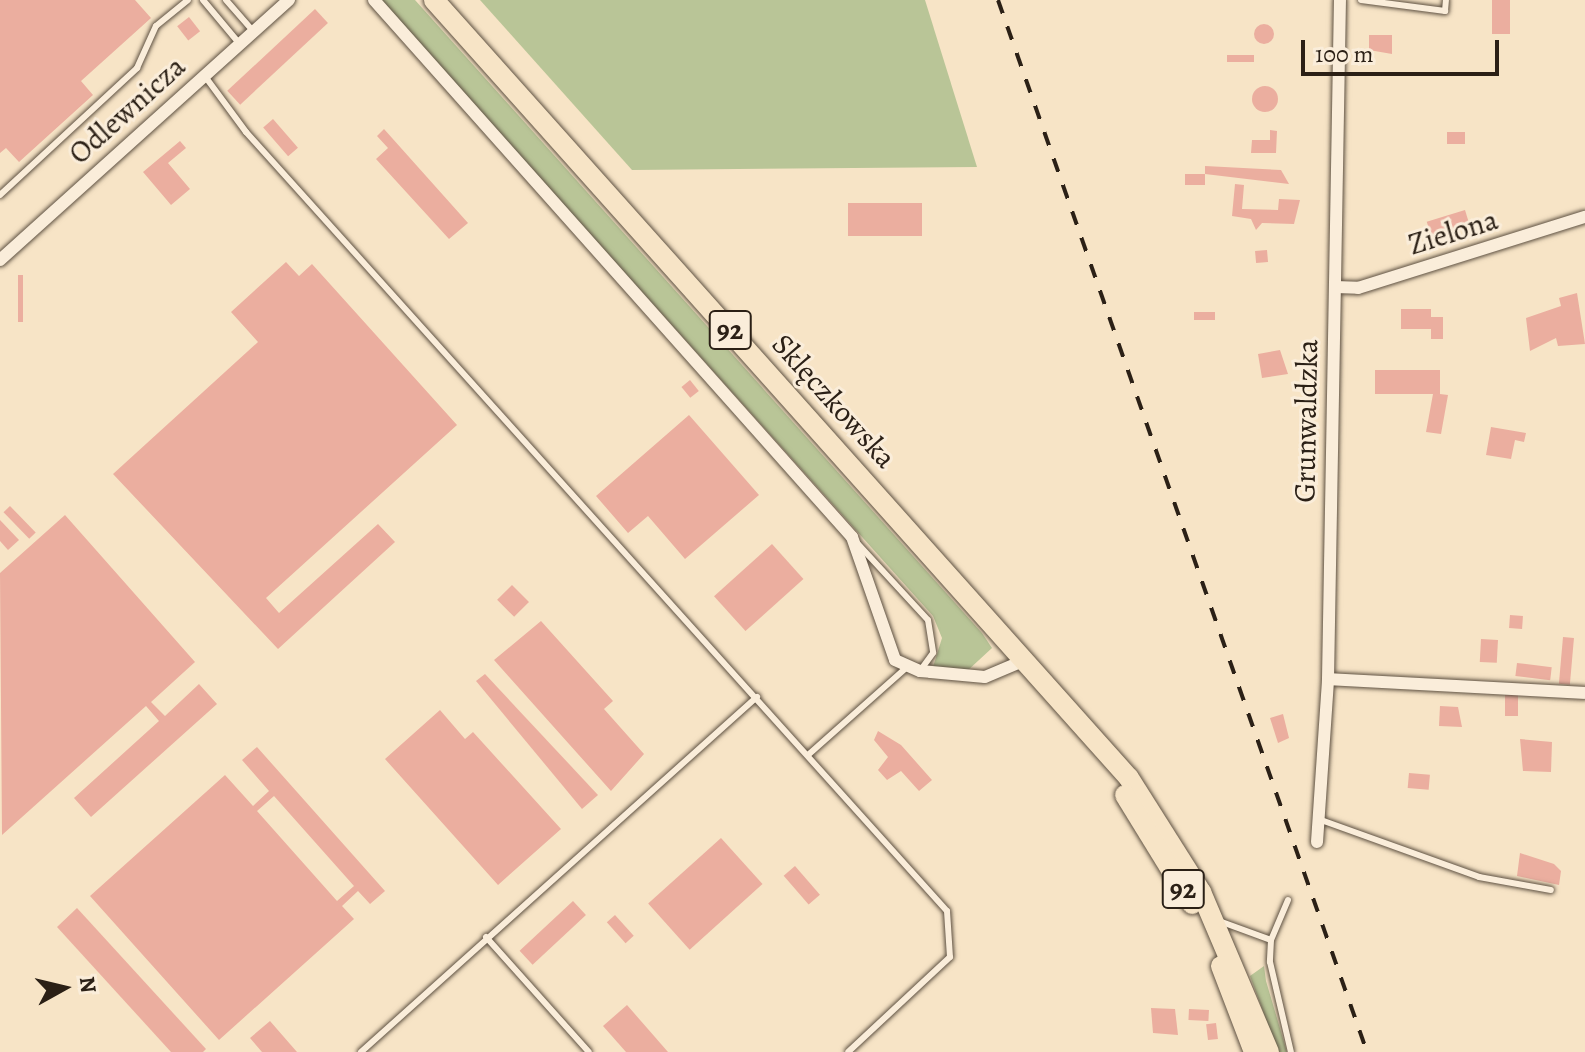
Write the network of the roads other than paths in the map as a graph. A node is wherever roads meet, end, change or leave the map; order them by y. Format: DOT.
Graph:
graph roads {
  1 [pos="188,0"];
  2 [pos="203,0"];
  3 [pos="226,0"];
  4 [pos="289,0"];
  5 [pos="374,0"];
  6 [pos="434,0"];
  7 [pos="1340,0"];
  8 [pos="1361,0"];
  9 [pos="1446,0"];
  10 [pos="253,31"];
  11 [pos="240,44"];
  12 [pos="204,75"];
  13 [pos="0,195"];
  14 [pos="1585,217"];
  15 [pos="0,260"];
  16 [pos="1335,287"];
  17 [pos="852,537"];
  18 [pos="1025,660"];
  19 [pos="906,668"];
  20 [pos="920,671"];
  21 [pos="1328,679"];
  22 [pos="1585,693"];
  23 [pos="757,697"];
  24 [pos="1090,737"];
  25 [pos="808,755"];
  26 [pos="1321,820"];
  27 [pos="1317,842"];
  28 [pos="1551,890"];
  29 [pos="1288,900"];
  30 [pos="1214,918"];
  31 [pos="486,937"];
  32 [pos="1271,940"];
  33 [pos="361,1052"];
  34 [pos="589,1052"];
  35 [pos="848,1052"];
  36 [pos="1254,1052"];
  37 [pos="1268,1052"];
  38 [pos="1291,1052"];
  1 -- 13 [label="lane"];
  2 -- 11 [label="lane"];
  3 -- 10 [label="lane"];
  4 -- 10 [label="street, Odlewnicza"];
  5 -- 17 [label="street"];
  6 -- 18 [label="main road, Sklęczkowska / 92"];
  7 -- 16 [label="street, Grunwaldzka"];
  8 -- 9 [label="lane"];
  10 -- 11 [label="street, Odlewnicza"];
  11 -- 12 [label="street, Odlewnicza"];
  12 -- 15 [label="street, Odlewnicza"];
  12 -- 23 [label="lane"];
  14 -- 16 [label="street, Zielona"];
  16 -- 21 [label="street, Grunwaldzka"];
  17 -- 19 [label="street"];
  17 -- 20 [label="lane"];
  18 -- 20 [label="street"];
  18 -- 24 [label="main road, Sklęczkowska / 92"];
  19 -- 20 [label="street"];
  19 -- 25 [label="lane"];
  21 -- 22 [label="street"];
  21 -- 26 [label="street, Grunwaldzka"];
  23 -- 25 [label="lane"];
  23 -- 31 [label="lane"];
  24 -- 30 [label="main road, Sklęczkowska / 92"];
  24 -- 36 [label="main road, Sklęczkowska / 92"];
  25 -- 35 [label="lane"];
  26 -- 27 [label="street, Grunwaldzka"];
  26 -- 28 [label="lane"];
  29 -- 32 [label="lane"];
  30 -- 32 [label="lane"];
  30 -- 37 [label="main road, Sklęczkowska / 92"];
  31 -- 33 [label="lane"];
  31 -- 34 [label="lane"];
  32 -- 38 [label="lane"];
}
